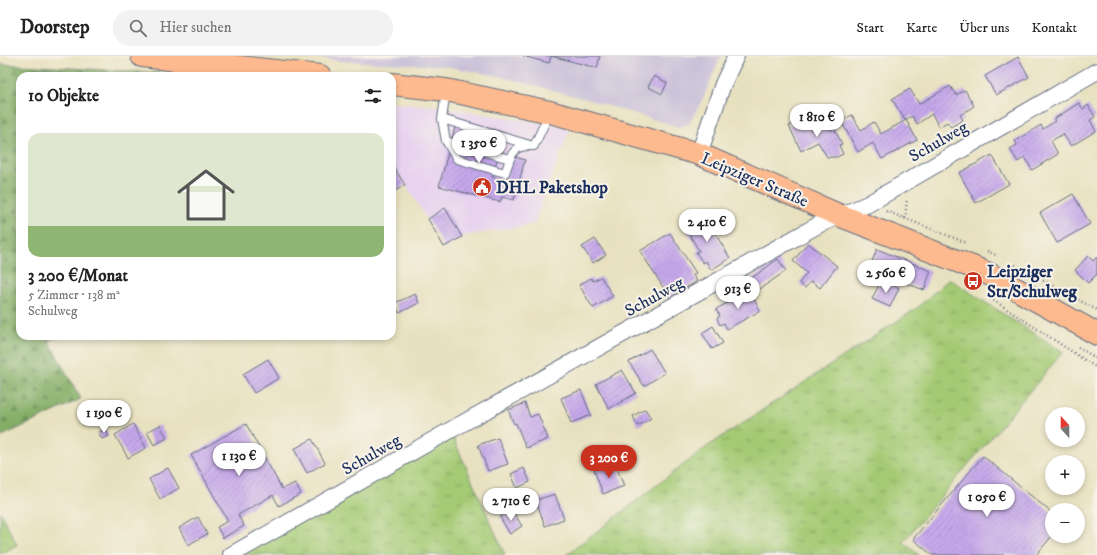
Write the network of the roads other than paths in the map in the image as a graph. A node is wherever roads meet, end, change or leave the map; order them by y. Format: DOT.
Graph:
graph roads {
  1 [pos="142,56"];
  2 [pos="736,56"];
  3 [pos="1097,71"];
  4 [pos="284,72"];
  5 [pos="396,84"];
  6 [pos="446,90"];
  7 [pos="550,112"];
  8 [pos="442,119"];
  9 [pos="446,141"];
  10 [pos="534,146"];
  11 [pos="699,154"];
  12 [pos="510,159"];
  13 [pos="841,216"];
  14 [pos="1097,334"];
  15 [pos="230,555"];
  1 -- 4 [label="main road"];
  2 -- 11 [label="street"];
  3 -- 13 [label="street, Schulweg"];
  5 -- 6 [label="main road, Leipziger Straße"];
  6 -- 7 [label="main road, Leipziger Straße"];
  6 -- 8 [label="lane"];
  7 -- 10 [label="lane"];
  7 -- 11 [label="main road, Leipziger Straße"];
  8 -- 9 [label="lane"];
  8 -- 10 [label="lane"];
  9 -- 12 [label="lane"];
  9 -- 12 [label="lane"];
  10 -- 12 [label="lane"];
  11 -- 13 [label="main road, Leipziger Straße"];
  13 -- 14 [label="main road, Leipziger Straße"];
  13 -- 15 [label="street, Schulweg"];
}
